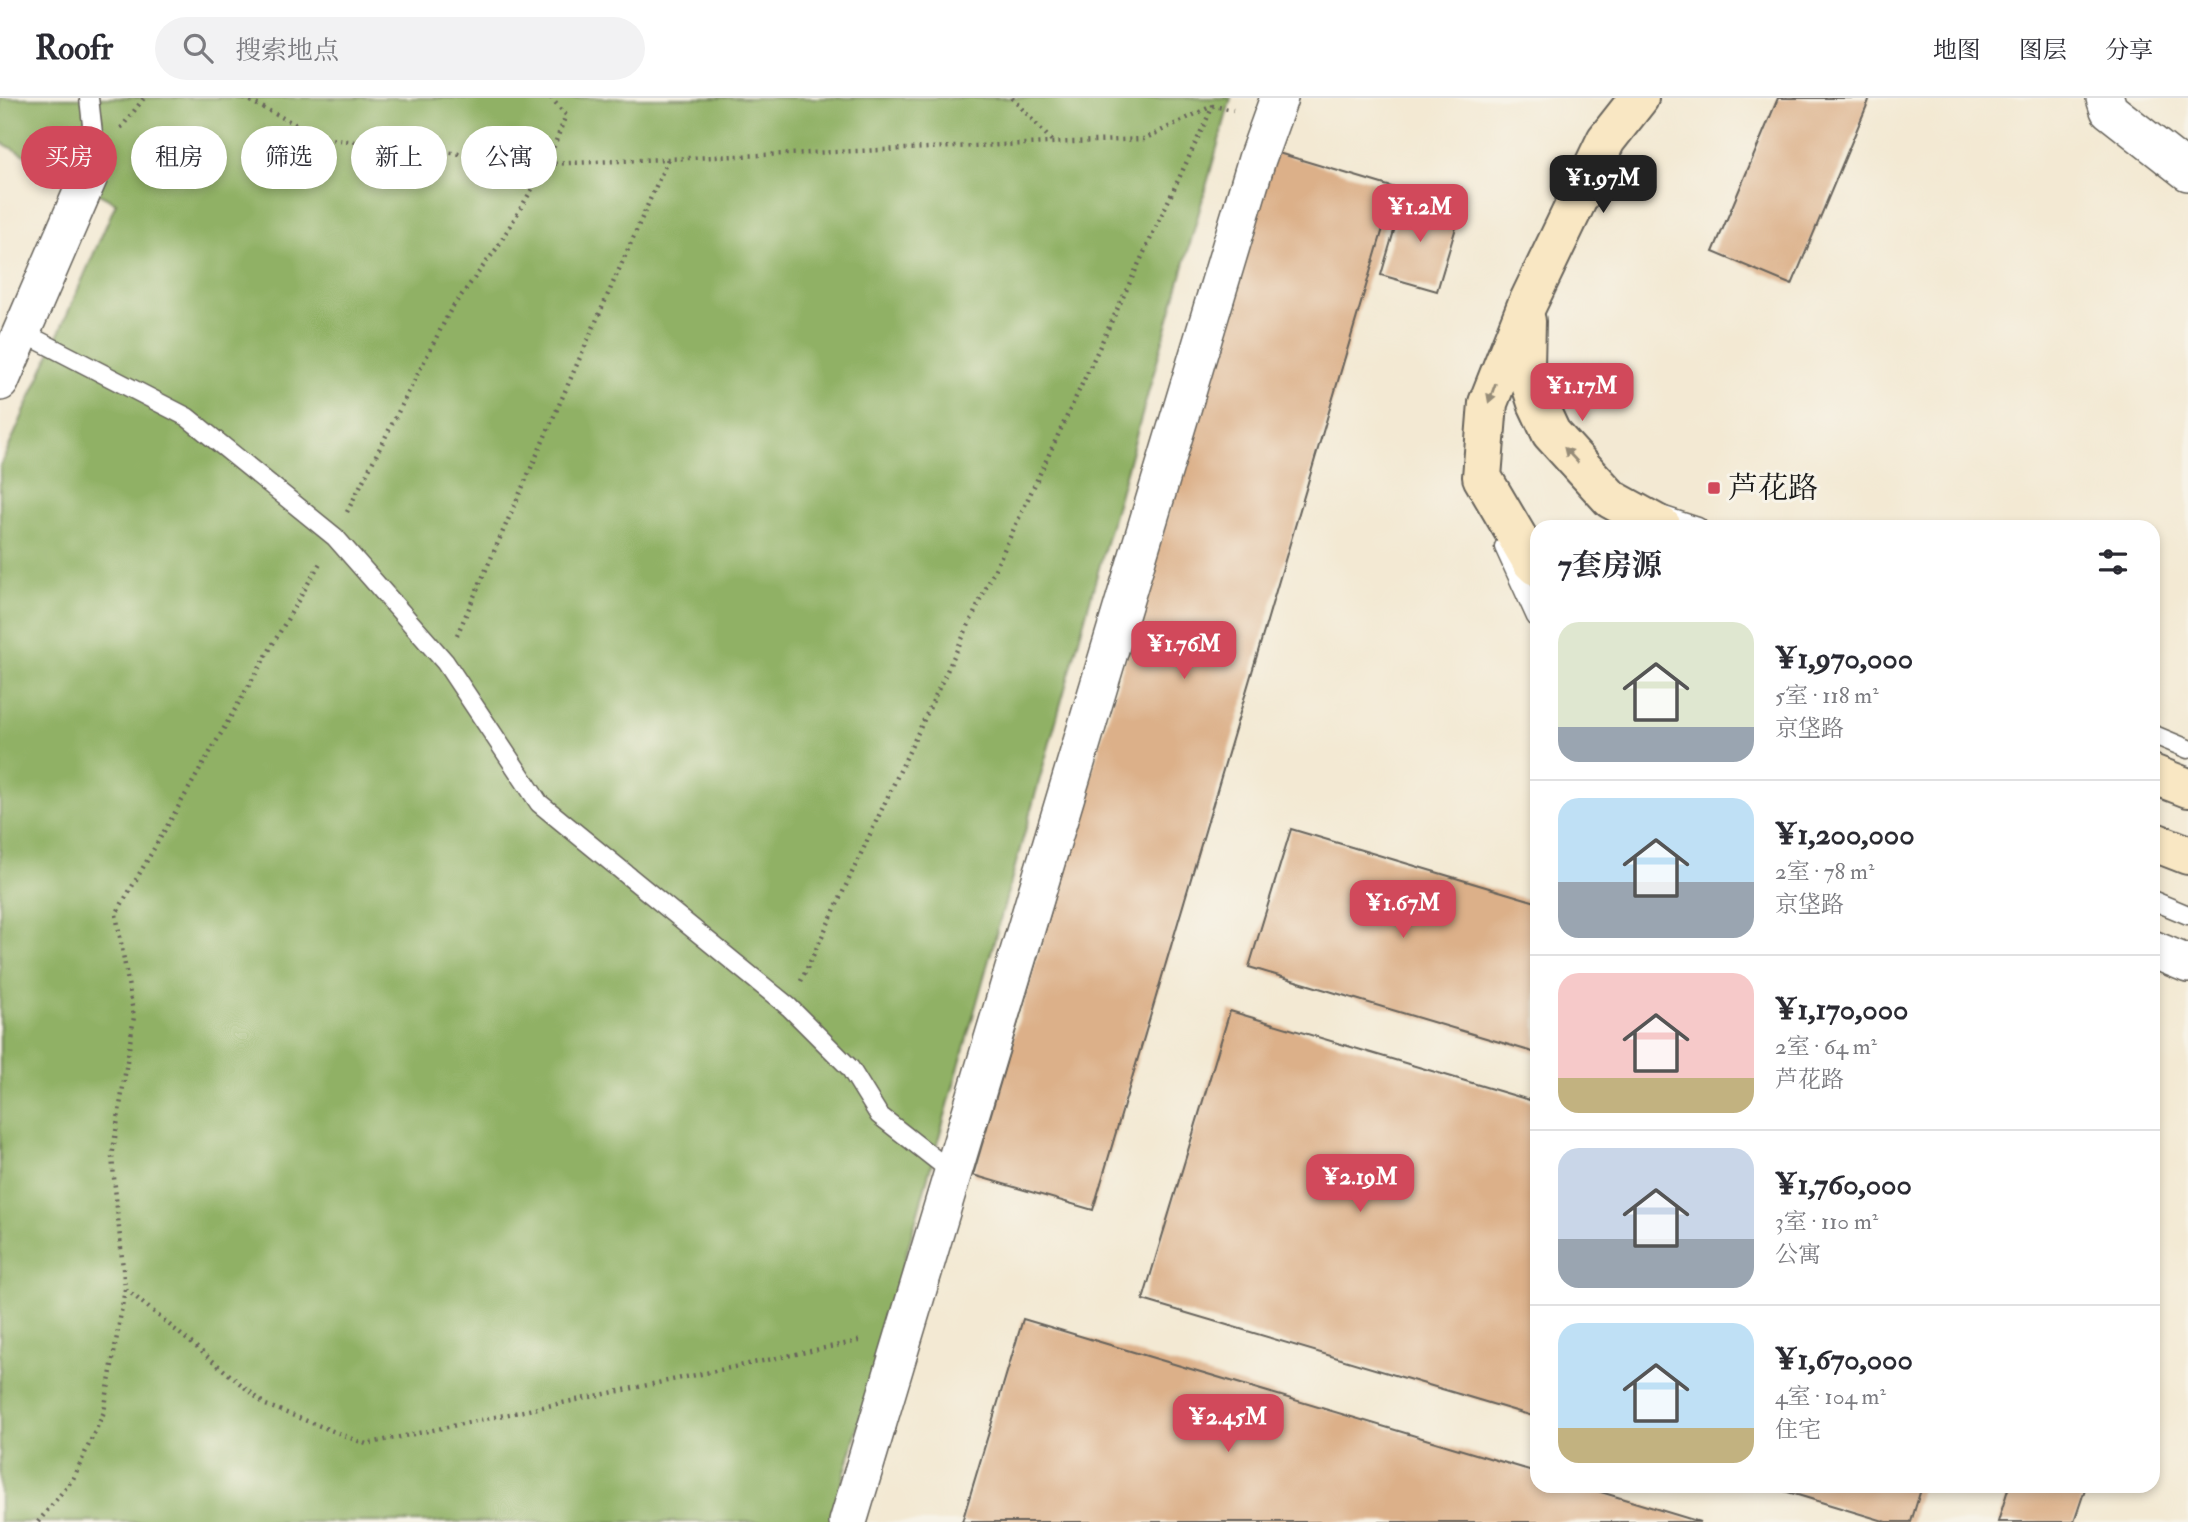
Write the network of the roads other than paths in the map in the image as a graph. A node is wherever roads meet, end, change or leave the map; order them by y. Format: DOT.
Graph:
graph roads {
  1 [pos="89,98"];
  2 [pos="1639,98"];
  3 [pos="2105,98"];
  4 [pos="1276,108"];
  5 [pos="92,126"];
  6 [pos="2188,172"];
  7 [pos="84,189"];
  8 [pos="1526,307"];
  9 [pos="22,332"];
  10 [pos="0,382"];
  11 [pos="1482,477"];
  12 [pos="1611,499"];
  13 [pos="1649,520"];
  14 [pos="1676,520"];
  15 [pos="1530,559"];
  16 [pos="1530,604"];
  17 [pos="2160,737"];
  18 [pos="2188,749"];
  19 [pos="2160,777"];
  20 [pos="2188,788"];
  21 [pos="2160,844"];
  22 [pos="2188,855"];
  23 [pos="2160,903"];
  24 [pos="2188,915"];
  25 [pos="2160,952"];
  26 [pos="2188,964"];
  27 [pos="953,1173"];
  28 [pos="849,1522"];
  1 -- 5 [label="lane"];
  2 -- 8 [label="main road"];
  3 -- 6 [label="street"];
  4 -- 27 [label="street"];
  7 -- 9 [label="street"];
  8 -- 11 [label="main road, one-way"];
  12 -- 8 [label="main road, one-way"];
  9 -- 10 [label="street"];
  9 -- 27 [label="lane"];
  11 -- 15 [label="main road"];
  11 -- 16 [label="lane"];
  12 -- 13 [label="main road"];
  12 -- 14 [label="lane"];
  17 -- 18 [label="lane"];
  19 -- 20 [label="main road"];
  21 -- 22 [label="main road"];
  23 -- 24 [label="lane"];
  25 -- 26 [label="street"];
  27 -- 28 [label="street"];
}
